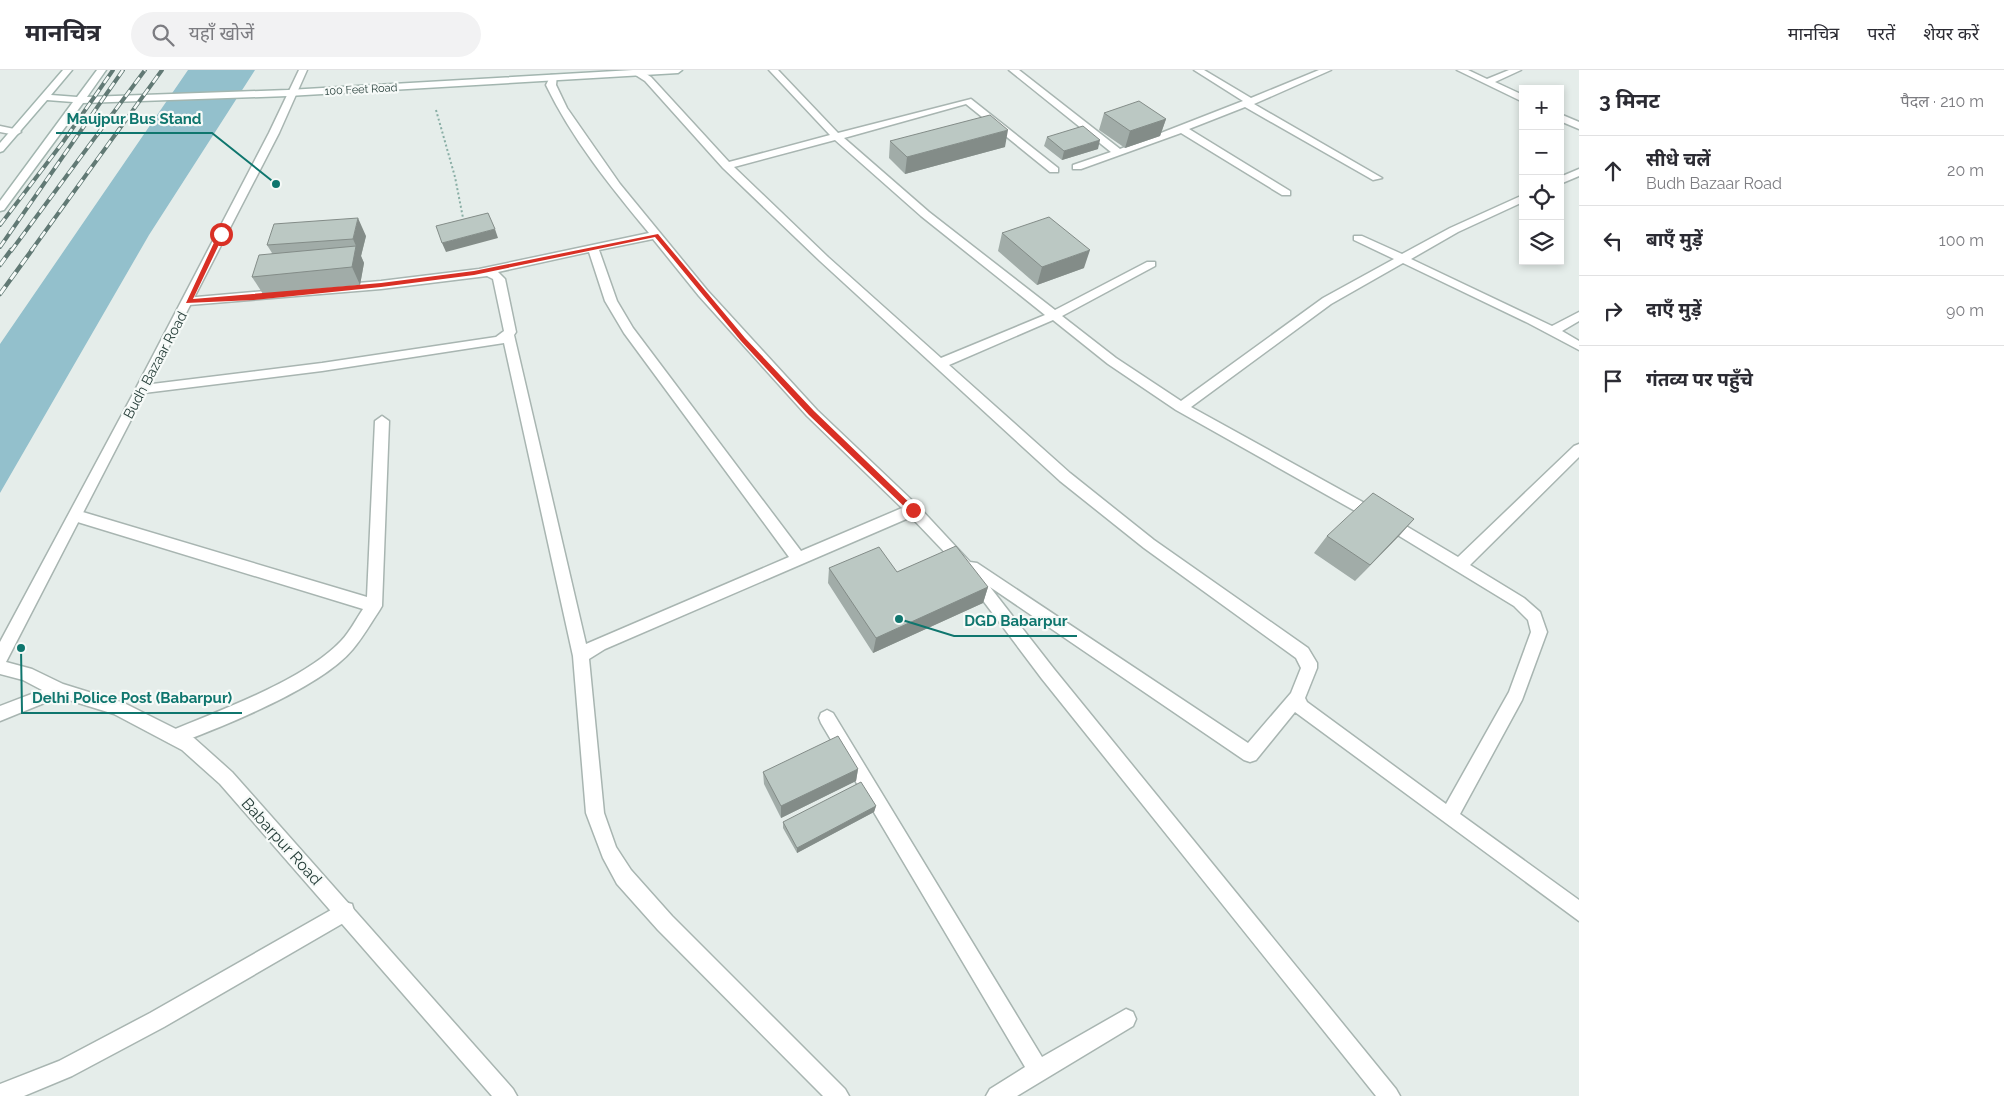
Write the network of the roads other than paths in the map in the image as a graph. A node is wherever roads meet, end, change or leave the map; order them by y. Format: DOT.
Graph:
graph roads {
  1 [pos="68,70"];
  2 [pos="102,70"];
  3 [pos="303,70"];
  4 [pos="678,70"];
  5 [pos="773,70"];
  6 [pos="1012,70"];
  7 [pos="1198,70"];
  8 [pos="1327,70"];
  9 [pos="1461,70"];
  10 [pos="1517,70"];
  11 [pos="637,72"];
  12 [pos="554,77"];
  13 [pos="1488,82"];
  14 [pos="294,92"];
  15 [pos="43,97"];
  16 [pos="1519,97"];
  17 [pos="80,100"];
  18 [pos="1250,103"];
  19 [pos="1564,119"];
  20 [pos="1579,126"];
  21 [pos="0,129"];
  22 [pos="1182,129"];
  23 [pos="16,132"];
  24 [pos="836,136"];
  25 [pos="0,149"];
  26 [pos="1119,153"];
  27 [pos="727,166"];
  28 [pos="1077,167"];
  29 [pos="1054,170"];
  30 [pos="1579,172"];
  31 [pos="1377,178"];
  32 [pos="1564,178"];
  33 [pos="1286,193"];
  34 [pos="1519,200"];
  35 [pos="0,208"];
  36 [pos="656,235"];
  37 [pos="1358,238"];
  38 [pos="593,248"];
  39 [pos="1400,258"];
  40 [pos="1151,264"];
  41 [pos="474,273"];
  42 [pos="188,301"];
  43 [pos="1055,316"];
  44 [pos="1579,316"];
  45 [pos="1553,331"];
  46 [pos="508,335"];
  47 [pos="1579,346"];
  48 [pos="939,364"];
  49 [pos="144,389"];
  50 [pos="1181,407"];
  51 [pos="382,421"];
  52 [pos="1579,449"];
  53 [pos="913,510"];
  54 [pos="76,516"];
  55 [pos="799,558"];
  56 [pos="959,558"];
  57 [pos="1459,566"];
  58 [pos="374,606"];
  59 [pos="582,656"];
  60 [pos="0,657"];
  61 [pos="0,667"];
  62 [pos="59,690"];
  63 [pos="1297,698"];
  64 [pos="0,714"];
  65 [pos="827,718"];
  66 [pos="174,737"];
  67 [pos="1449,816"];
  68 [pos="344,911"];
  69 [pos="1579,912"];
  70 [pos="1126,1019"];
  71 [pos="1039,1071"];
  72 [pos="0,1095"];
  73 [pos="506,1096"];
  74 [pos="838,1096"];
  75 [pos="996,1096"];
  76 [pos="1389,1096"];
  1 -- 15 [label="street"];
  2 -- 17 [label="street"];
  3 -- 14 [label="street, Budh Bazaar Road"];
  4 -- 11 [label="street, 100 Feet Road"];
  5 -- 24 [label="street"];
  6 -- 26 [label="street"];
  7 -- 18 [label="street"];
  8 -- 18 [label="street"];
  9 -- 13 [label="street"];
  10 -- 13 [label="street"];
  11 -- 12 [label="street, 100 Feet Road"];
  11 -- 27 [label="street"];
  12 -- 14 [label="street, 100 Feet Road"];
  12 -- 36 [label="street"];
  13 -- 16 [label="street"];
  14 -- 17 [label="street, 100 Feet Road"];
  14 -- 42 [label="street, Budh Bazaar Road"];
  15 -- 17 [label="street, 100 Feet Road"];
  15 -- 23 [label="street"];
  17 -- 35 [label="street"];
  18 -- 22 [label="street"];
  18 -- 31 [label="street"];
  19 -- 20 [label="street"];
  21 -- 23 [label="street"];
  22 -- 26 [label="street"];
  22 -- 33 [label="street"];
  23 -- 25 [label="street"];
  24 -- 27 [label="street"];
  24 -- 29 [label="street"];
  24 -- 43 [label="street"];
  26 -- 28 [label="street"];
  27 -- 48 [label="street"];
  30 -- 32 [label="street"];
  34 -- 39 [label="street"];
  36 -- 38 [label="street"];
  36 -- 53 [label="street"];
  37 -- 39 [label="street"];
  38 -- 41 [label="street"];
  38 -- 55 [label="street"];
  39 -- 45 [label="street"];
  39 -- 50 [label="street"];
  40 -- 43 [label="street"];
  41 -- 42 [label="street"];
  41 -- 46 [label="street"];
  42 -- 49 [label="street, Budh Bazaar Road"];
  43 -- 48 [label="street"];
  43 -- 50 [label="street"];
  44 -- 45 [label="street"];
  45 -- 47 [label="street"];
  46 -- 49 [label="street"];
  46 -- 59 [label="street"];
  48 -- 63 [label="street"];
  49 -- 54 [label="street, Budh Bazaar Road"];
  50 -- 57 [label="street"];
  51 -- 58 [label="street"];
  52 -- 57 [label="street"];
  53 -- 55 [label="street"];
  53 -- 56 [label="street"];
  54 -- 58 [label="street"];
  54 -- 60 [label="street, Budh Bazaar Road"];
  55 -- 59 [label="street"];
  56 -- 63 [label="street"];
  56 -- 76 [label="street"];
  57 -- 67 [label="street"];
  58 -- 66 [label="street"];
  59 -- 74 [label="street"];
  61 -- 62 [label="street, Babarpur Road"];
  62 -- 64 [label="street"];
  62 -- 66 [label="street, Babarpur Road"];
  63 -- 67 [label="street"];
  65 -- 71 [label="street"];
  66 -- 68 [label="street, Babarpur Road"];
  67 -- 69 [label="street"];
  68 -- 72 [label="street"];
  68 -- 73 [label="street, Babarpur Road"];
  70 -- 71 [label="street"];
  71 -- 75 [label="street"];
}
